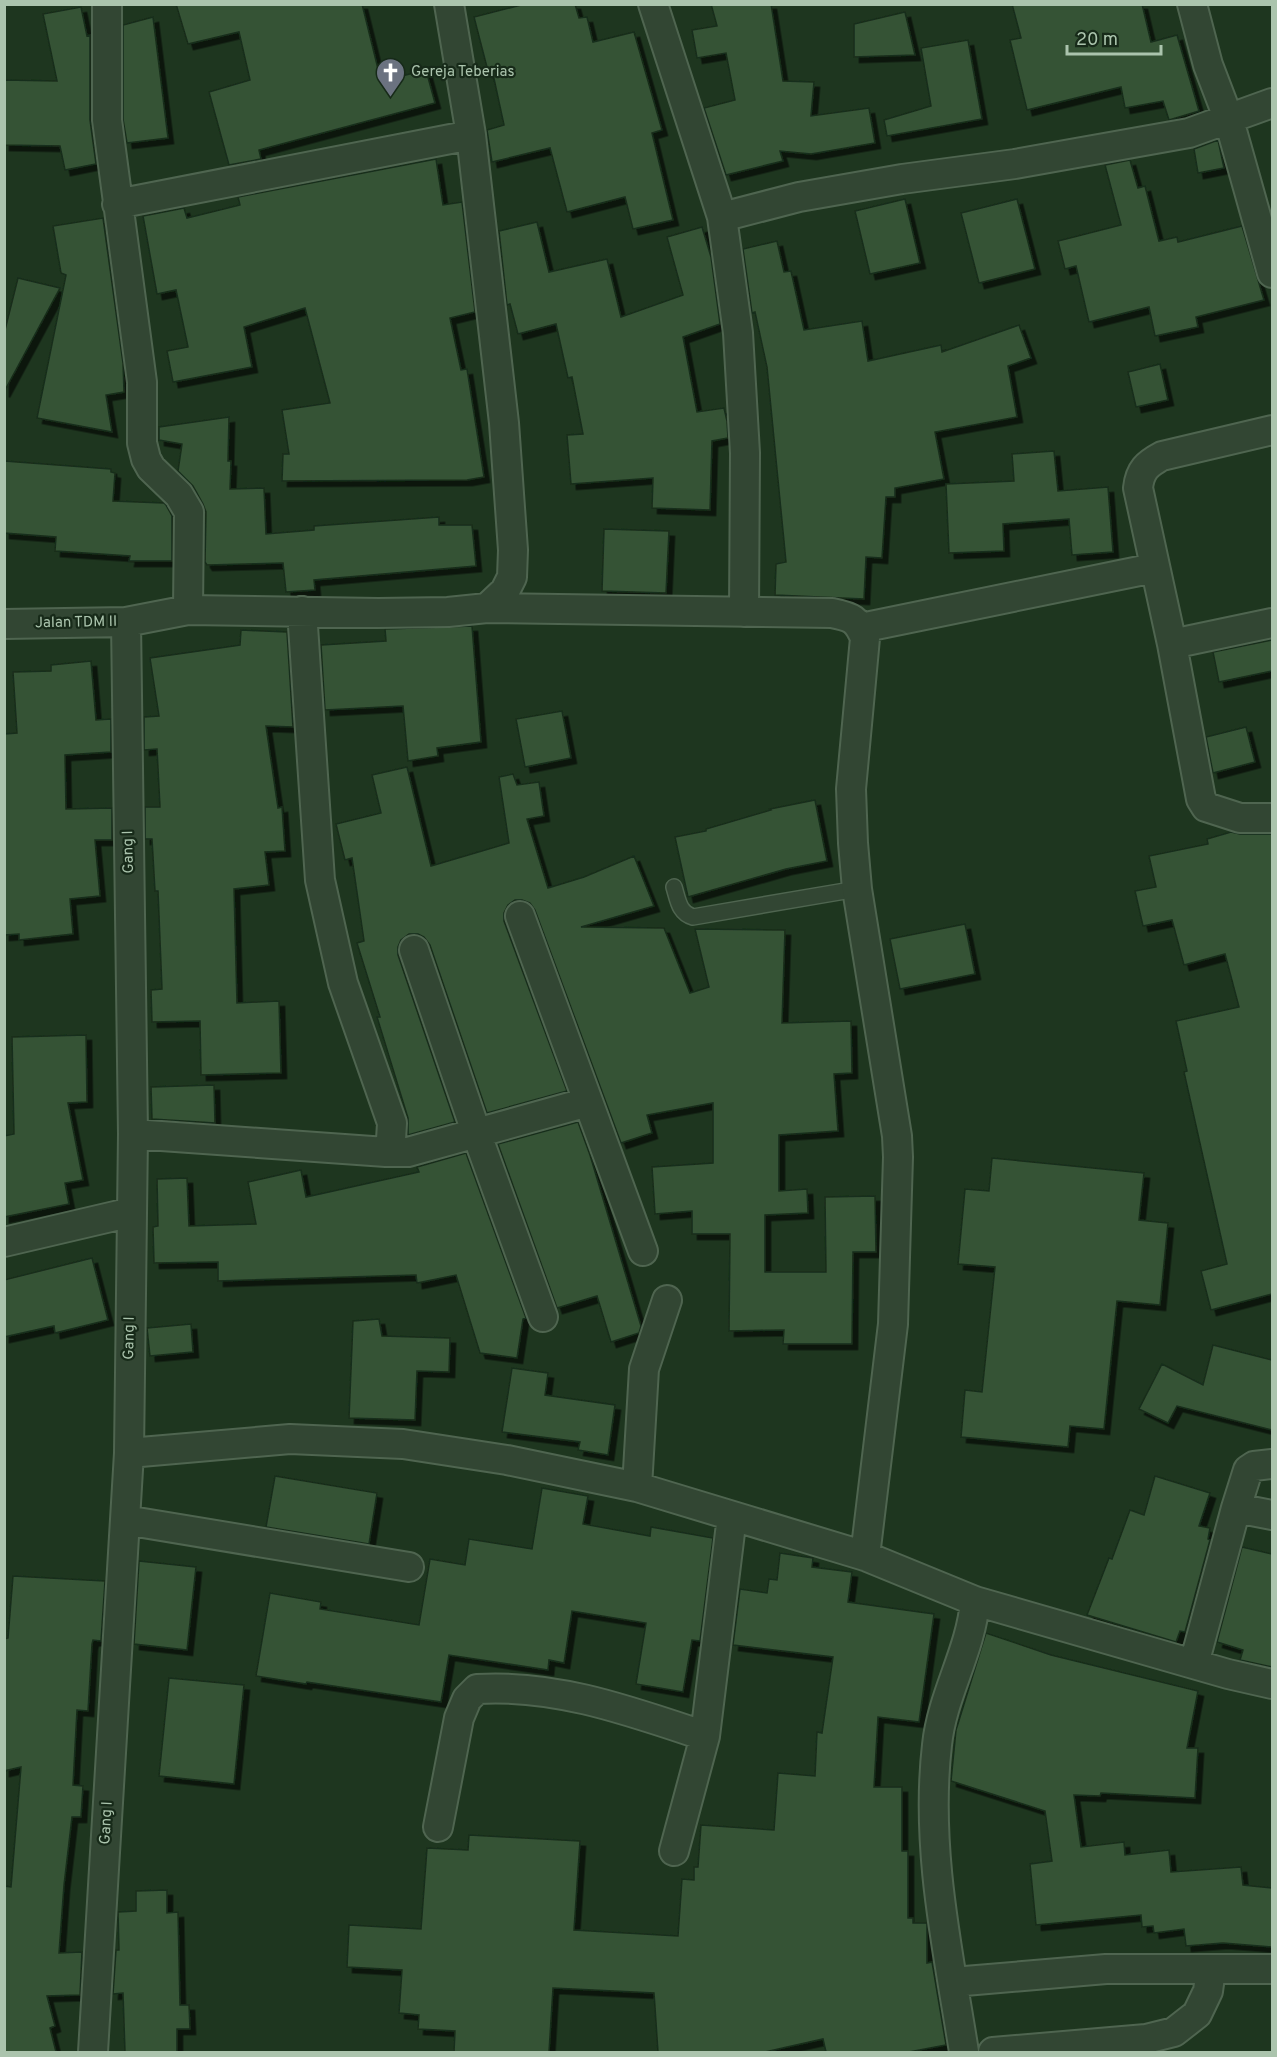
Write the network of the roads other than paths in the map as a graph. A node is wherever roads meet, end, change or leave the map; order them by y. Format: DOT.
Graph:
graph roads {
  1 [pos="107,4"];
  2 [pos="449,4"];
  3 [pos="653,4"];
  4 [pos="1192,4"];
  5 [pos="1272,103"];
  6 [pos="1229,120"];
  7 [pos="471,135"];
  8 [pos="117,204"];
  9 [pos="722,217"];
  10 [pos="1272,273"];
  11 [pos="1272,430"];
  12 [pos="1154,568"];
  13 [pos="487,608"];
  14 [pos="188,610"];
  15 [pos="302,611"];
  16 [pos="744,612"];
  17 [pos="136,620"];
  18 [pos="1272,623"];
  19 [pos="4,624"];
  20 [pos="861,628"];
  21 [pos="1172,644"];
  22 [pos="1272,818"];
  23 [pos="674,887"];
  24 [pos="857,889"];
  25 [pos="520,916"];
  26 [pos="414,950"];
  27 [pos="588,1102"];
  28 [pos="476,1132"];
  29 [pos="133,1134"];
  30 [pos="386,1152"];
  31 [pos="132,1212"];
  32 [pos="4,1242"];
  33 [pos="643,1251"];
  34 [pos="667,1300"];
  35 [pos="543,1317"];
  36 [pos="129,1452"];
  37 [pos="1272,1464"];
  38 [pos="637,1487"];
  39 [pos="1236,1508"];
  40 [pos="1272,1515"];
  41 [pos="732,1516"];
  42 [pos="124,1520"];
  43 [pos="866,1556"];
  44 [pos="409,1567"];
  45 [pos="975,1601"];
  46 [pos="1194,1664"];
  47 [pos="1272,1684"];
  48 [pos="705,1736"];
  49 [pos="438,1827"];
  50 [pos="674,1851"];
  51 [pos="1272,1969"];
  52 [pos="1211,1970"];
  53 [pos="953,1982"];
  54 [pos="93,2052"];
  55 [pos="964,2052"];
  56 [pos="993,2052"];
  1 -- 8 [label="street"];
  2 -- 7 [label="street"];
  3 -- 9 [label="street"];
  4 -- 6 [label="street"];
  5 -- 6 [label="street"];
  6 -- 9 [label="street"];
  6 -- 10 [label="street"];
  7 -- 8 [label="street"];
  7 -- 13 [label="street"];
  8 -- 14 [label="street"];
  9 -- 16 [label="street"];
  11 -- 12 [label="street"];
  12 -- 20 [label="street"];
  12 -- 21 [label="street"];
  13 -- 15 [label="street, Jalan TDM II"];
  13 -- 16 [label="street, Jalan TDM II"];
  14 -- 15 [label="street, Jalan TDM II"];
  14 -- 17 [label="street, Jalan TDM II"];
  15 -- 30 [label="street"];
  16 -- 20 [label="street, Jalan TDM II"];
  17 -- 19 [label="street, Jalan TDM II"];
  17 -- 29 [label="street, Gang I"];
  18 -- 21 [label="street"];
  20 -- 24 [label="street"];
  21 -- 22 [label="street"];
  23 -- 24 [label="lane"];
  24 -- 43 [label="street"];
  25 -- 27 [label="street"];
  26 -- 28 [label="street"];
  27 -- 28 [label="street"];
  27 -- 33 [label="street"];
  28 -- 30 [label="street"];
  28 -- 35 [label="street"];
  29 -- 30 [label="street"];
  29 -- 31 [label="street, Gang I"];
  31 -- 32 [label="street"];
  31 -- 36 [label="street, Gang I"];
  34 -- 38 [label="street"];
  36 -- 38 [label="street"];
  36 -- 42 [label="street, Gang I"];
  37 -- 39 [label="street"];
  38 -- 41 [label="street"];
  39 -- 40 [label="street"];
  39 -- 46 [label="street"];
  41 -- 43 [label="street"];
  41 -- 48 [label="street"];
  42 -- 44 [label="street"];
  42 -- 54 [label="street, Gang I"];
  43 -- 45 [label="street"];
  45 -- 46 [label="street"];
  45 -- 53 [label="street"];
  46 -- 47 [label="street"];
  48 -- 49 [label="street"];
  48 -- 50 [label="street"];
  51 -- 52 [label="street"];
  52 -- 53 [label="street"];
  52 -- 56 [label="street"];
  53 -- 55 [label="street"];
}
